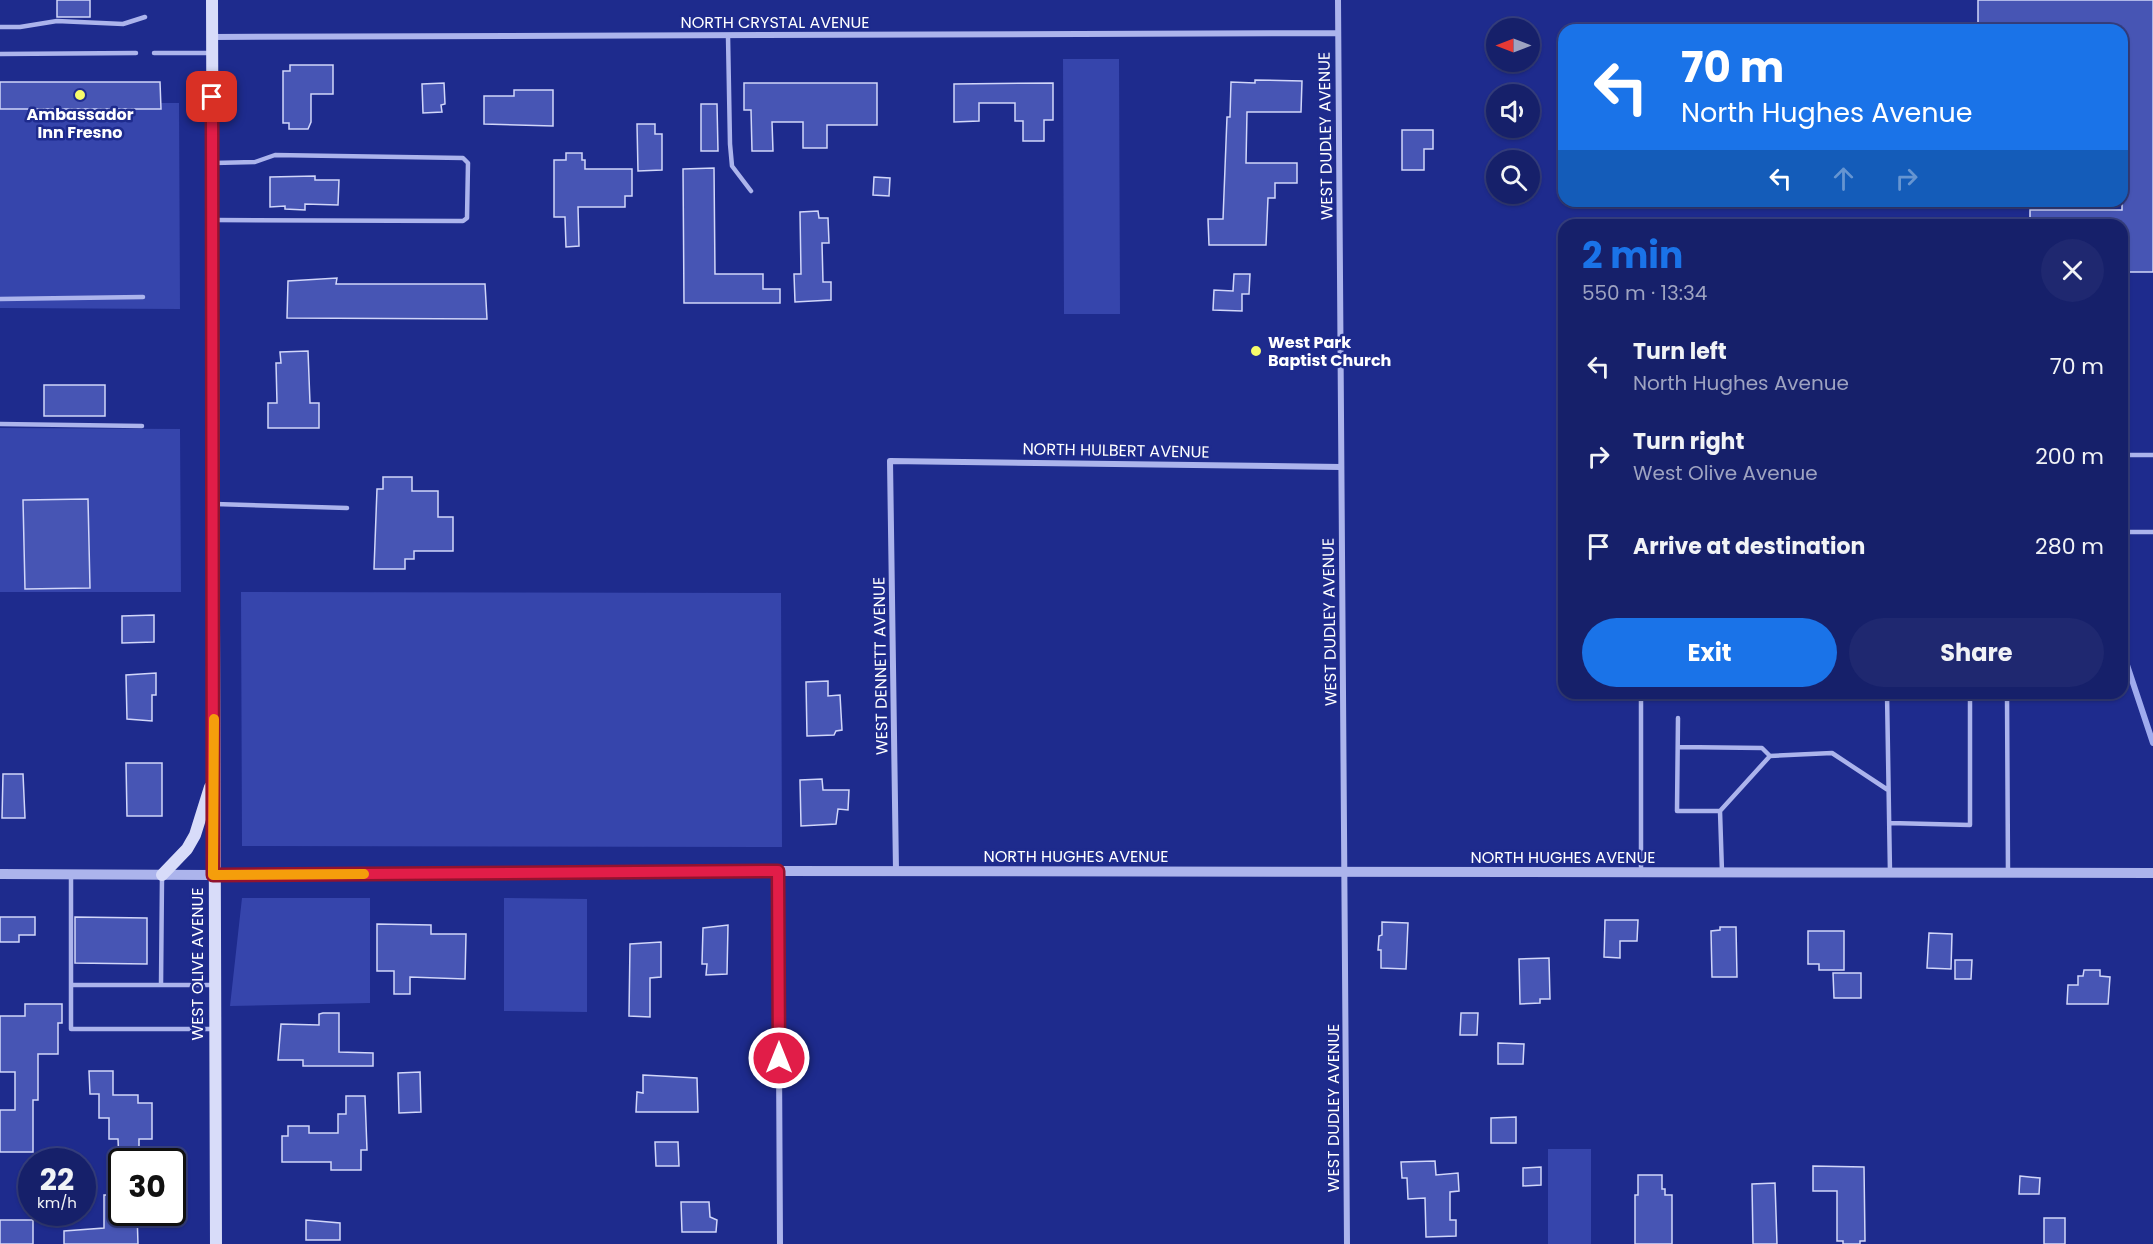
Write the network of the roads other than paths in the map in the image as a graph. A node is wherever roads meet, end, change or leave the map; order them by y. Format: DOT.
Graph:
graph roads {
  1 [pos="212,0"];
  2 [pos="1338,0"];
  3 [pos="145,18"];
  4 [pos="0,27"];
  5 [pos="1338,33"];
  6 [pos="728,36"];
  7 [pos="212,37"];
  8 [pos="136,53"];
  9 [pos="154,53"];
  10 [pos="212,53"];
  11 [pos="0,54"];
  12 [pos="212,163"];
  13 [pos="751,191"];
  14 [pos="212,220"];
  15 [pos="143,297"];
  16 [pos="0,298"];
  17 [pos="0,424"];
  18 [pos="142,426"];
  19 [pos="2128,455"];
  20 [pos="2153,455"];
  21 [pos="890,460"];
  22 [pos="1341,467"];
  23 [pos="214,504"];
  24 [pos="347,508"];
  25 [pos="2128,532"];
  26 [pos="2153,532"];
  27 [pos="1641,699"];
  28 [pos="1887,699"];
  29 [pos="1970,699"];
  30 [pos="2007,699"];
  31 [pos="1678,718"];
  32 [pos="1678,747"];
  33 [pos="1770,756"];
  34 [pos="214,774"];
  35 [pos="1888,790"];
  36 [pos="1720,811"];
  37 [pos="1890,823"];
  38 [pos="778,871"];
  39 [pos="896,871"];
  40 [pos="1345,871"];
  41 [pos="1641,872"];
  42 [pos="1722,872"];
  43 [pos="1890,873"];
  44 [pos="2008,873"];
  45 [pos="2153,873"];
  46 [pos="0,874"];
  47 [pos="71,874"];
  48 [pos="162,875"];
  49 [pos="213,875"];
  50 [pos="214,984"];
  51 [pos="71,985"];
  52 [pos="161,985"];
  53 [pos="214,1029"];
  54 [pos="216,1244"];
  55 [pos="780,1244"];
  56 [pos="1347,1244"];
  1 -- 7 [label="main road, WEST OLIVE AVENUE"];
  2 -- 5 [label="street, WEST DUDLEY AVENUE"];
  3 -- 4 [label="lane"];
  5 -- 6 [label="street, NORTH CRYSTAL AVENUE"];
  5 -- 22 [label="street, WEST DUDLEY AVENUE"];
  6 -- 7 [label="street, NORTH CRYSTAL AVENUE"];
  6 -- 13 [label="lane"];
  7 -- 10 [label="main road, WEST OLIVE AVENUE"];
  8 -- 11 [label="lane"];
  9 -- 10 [label="lane"];
  10 -- 12 [label="main road, WEST OLIVE AVENUE"];
  12 -- 14 [label="main road, WEST OLIVE AVENUE"];
  12 -- 14 [label="lane"];
  14 -- 23 [label="main road, WEST OLIVE AVENUE"];
  15 -- 16 [label="lane"];
  17 -- 18 [label="lane"];
  19 -- 20 [label="lane"];
  21 -- 22 [label="street, NORTH HULBERT AVENUE"];
  21 -- 39 [label="street, WEST DENNETT AVENUE"];
  22 -- 40 [label="street, WEST DUDLEY AVENUE"];
  23 -- 24 [label="lane"];
  23 -- 34 [label="main road, WEST OLIVE AVENUE"];
  25 -- 26 [label="lane"];
  27 -- 41 [label="lane"];
  28 -- 35 [label="lane"];
  29 -- 37 [label="lane"];
  30 -- 44 [label="lane"];
  31 -- 32 [label="lane"];
  32 -- 33 [label="lane"];
  32 -- 36 [label="lane"];
  33 -- 35 [label="lane"];
  33 -- 36 [label="lane"];
  34 -- 48 [label="main road"];
  34 -- 49 [label="main road, WEST OLIVE AVENUE"];
  35 -- 37 [label="lane"];
  36 -- 42 [label="lane"];
  37 -- 43 [label="lane"];
  38 -- 39 [label="street, NORTH HUGHES AVENUE"];
  38 -- 49 [label="street, NORTH HUGHES AVENUE"];
  38 -- 55 [label="street"];
  39 -- 40 [label="street, NORTH HUGHES AVENUE"];
  40 -- 41 [label="street, NORTH HUGHES AVENUE"];
  40 -- 56 [label="street, WEST DUDLEY AVENUE"];
  41 -- 42 [label="street, NORTH HUGHES AVENUE"];
  42 -- 43 [label="street, NORTH HUGHES AVENUE"];
  43 -- 44 [label="street, NORTH HUGHES AVENUE"];
  44 -- 45 [label="street, NORTH HUGHES AVENUE"];
  46 -- 47 [label="street, NORTH HUGHES AVENUE"];
  47 -- 48 [label="street, NORTH HUGHES AVENUE"];
  47 -- 51 [label="lane"];
  48 -- 49 [label="street, NORTH HUGHES AVENUE"];
  48 -- 52 [label="lane"];
  49 -- 50 [label="main road, WEST OLIVE AVENUE"];
  50 -- 52 [label="lane"];
  50 -- 53 [label="main road, WEST OLIVE AVENUE"];
  51 -- 52 [label="lane"];
  51 -- 53 [label="lane"];
  53 -- 54 [label="main road, WEST OLIVE AVENUE"];
}
